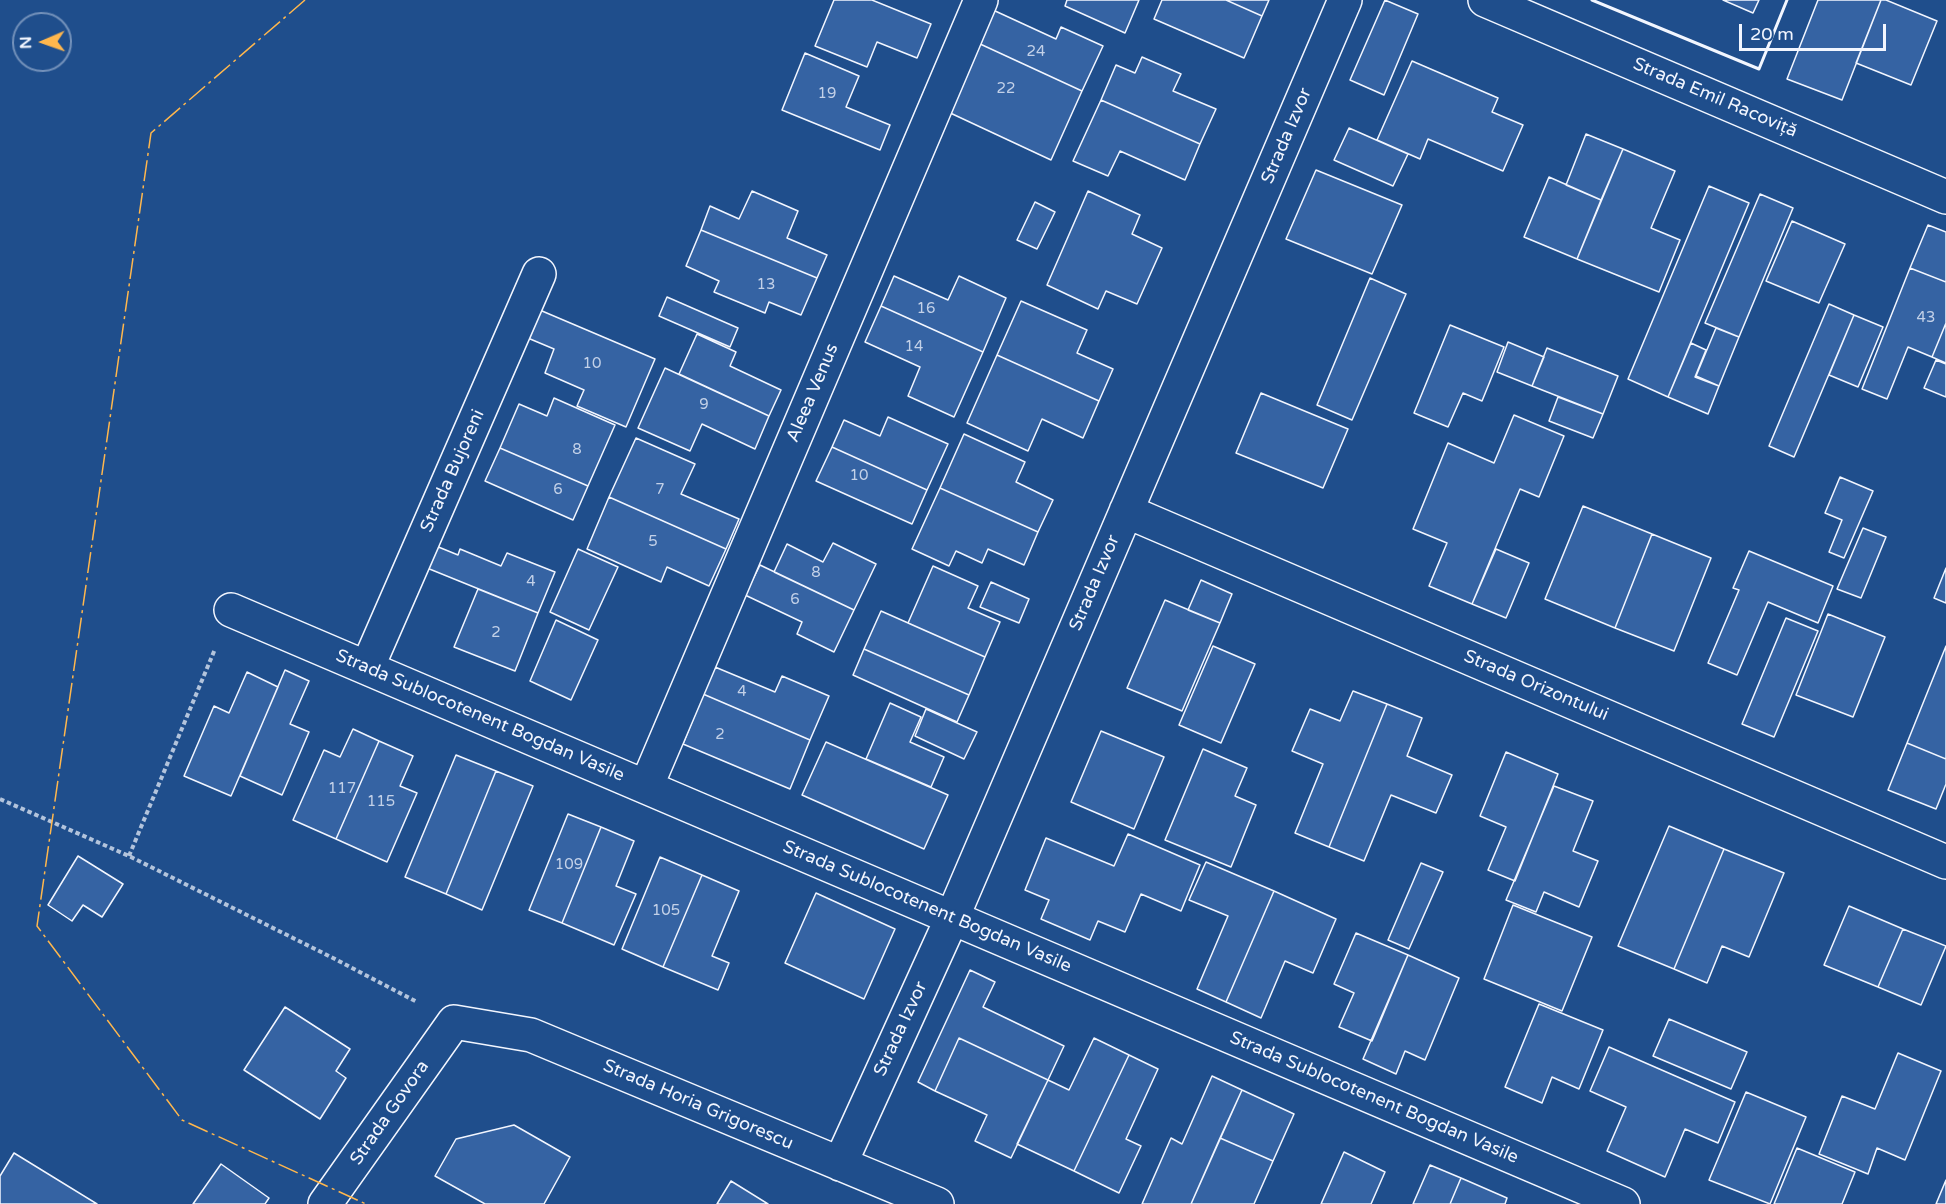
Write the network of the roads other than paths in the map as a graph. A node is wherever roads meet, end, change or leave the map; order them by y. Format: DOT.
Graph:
graph roads {
  1 [pos="981,0"];
  2 [pos="1345,0"];
  3 [pos="1485,0"];
  4 [pos="1946,197"];
  5 [pos="539,274"];
  6 [pos="1126,511"];
  7 [pos="231,610"];
  8 [pos="367,668"];
  9 [pos="646,787"];
  10 [pos="1946,862"];
  11 [pos="952,918"];
  12 [pos="454,1022"];
  13 [pos="840,1164"];
  14 [pos="325,1204"];
  15 [pos="937,1204"];
  16 [pos="1623,1204"];
  1 -- 9 [label="street, Aleea Venus"];
  2 -- 6 [label="street, Strada Izvor"];
  3 -- 4 [label="street, Strada Emil Racoviță"];
  5 -- 8 [label="street, Strada Bujoreni"];
  6 -- 10 [label="street, Strada Orizontului"];
  6 -- 11 [label="street, Strada Izvor"];
  7 -- 8 [label="street, Strada Sublocotenent Bogdan Vasile"];
  8 -- 9 [label="street, Strada Sublocotenent Bogdan Vasile"];
  9 -- 11 [label="street, Strada Sublocotenent Bogdan Vasile"];
  11 -- 13 [label="street, Strada Izvor"];
  11 -- 16 [label="street, Strada Sublocotenent Bogdan Vasile"];
  12 -- 13 [label="street, Strada Horia Grigorescu"];
  12 -- 14 [label="street, Strada Govora"];
  13 -- 15 [label="street, Strada Horia Grigorescu"];
}
